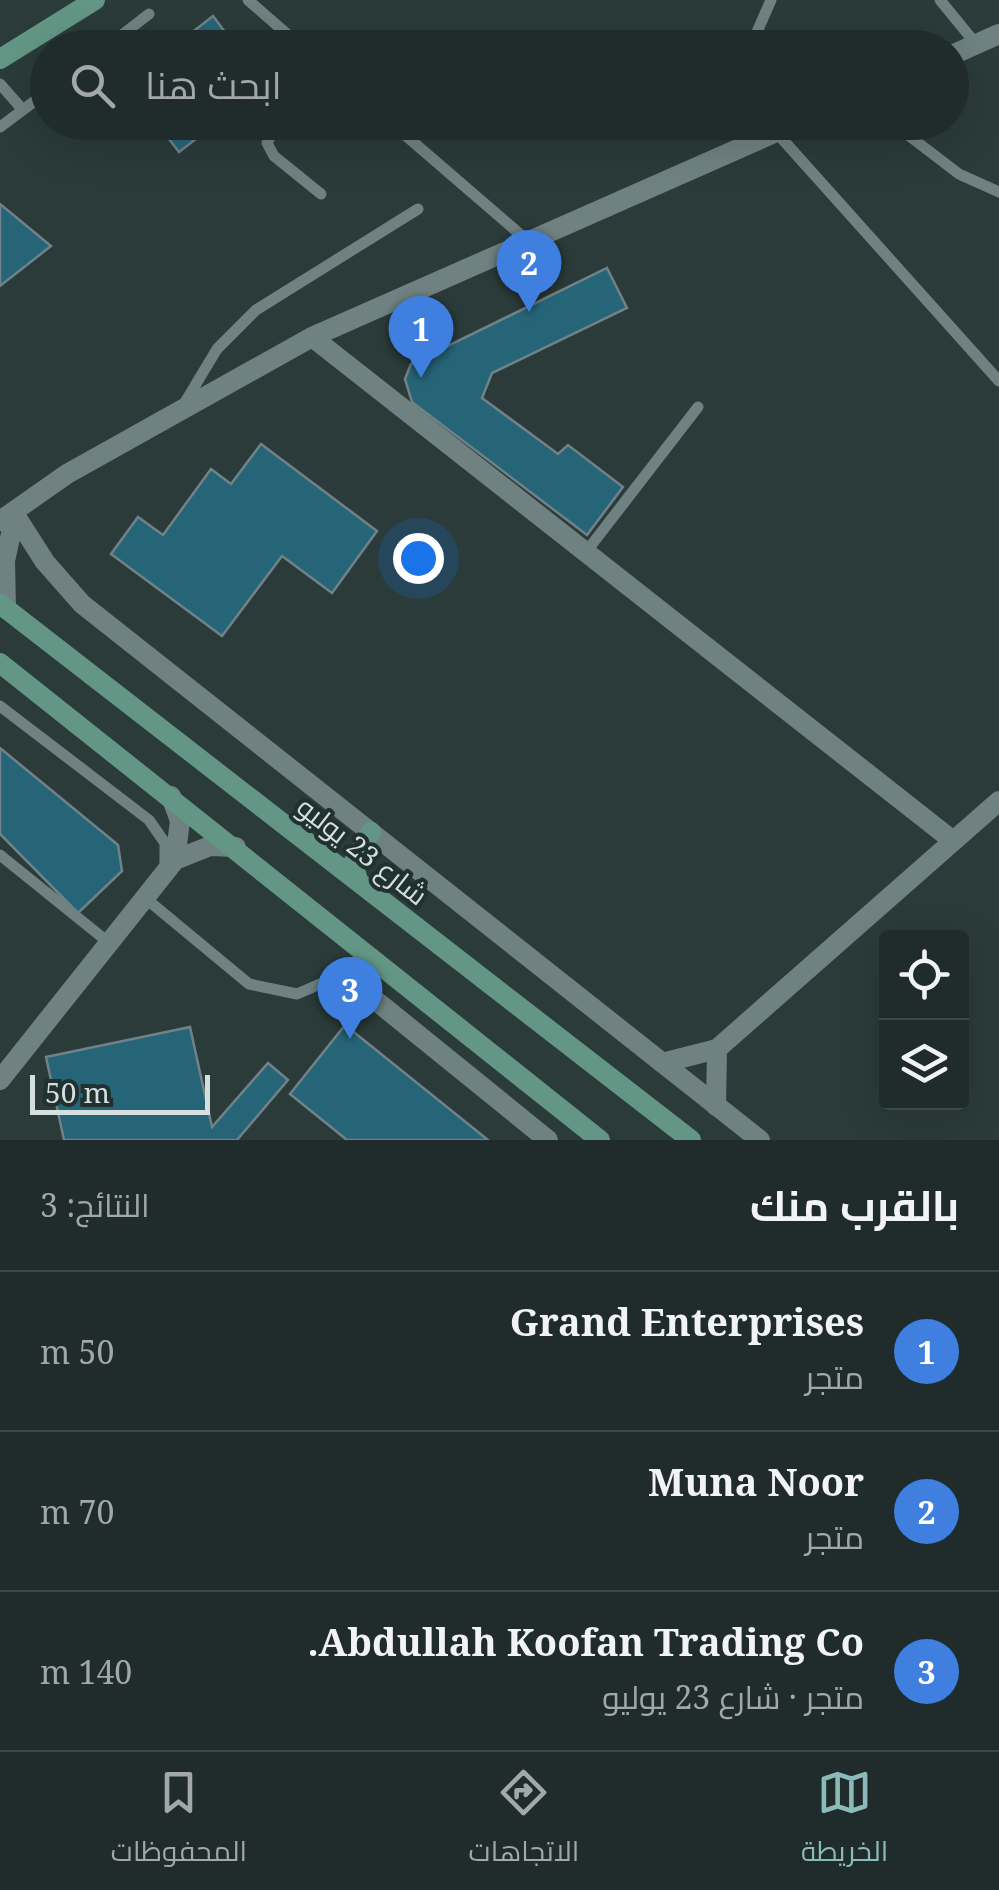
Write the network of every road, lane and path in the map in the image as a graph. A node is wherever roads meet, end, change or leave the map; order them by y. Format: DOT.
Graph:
graph roads {
  1 [pos="94,0"];
  2 [pos="248,0"];
  3 [pos="771,0"];
  4 [pos="940,0"];
  5 [pos="149,14"];
  6 [pos="46,30"];
  7 [pos="128,30"];
  8 [pos="282,30"];
  9 [pos="758,30"];
  10 [pos="965,30"];
  11 [pos="999,34"];
  12 [pos="969,35"];
  13 [pos="30,40"];
  14 [pos="976,44"];
  15 [pos="969,47"];
  16 [pos="0,59"];
  17 [pos="0,84"];
  18 [pos="30,105"];
  19 [pos="23,110"];
  20 [pos="0,127"];
  21 [pos="269,140"];
  22 [pos="411,140"];
  23 [pos="745,140"];
  24 [pos="781,140"];
  25 [pos="915,140"];
  26 [pos="999,192"];
  27 [pos="321,194"];
  28 [pos="418,209"];
  29 [pos="529,242"];
  30 [pos="312,337"];
  31 [pos="999,381"];
  32 [pos="698,407"];
  33 [pos="182,408"];
  34 [pos="7,518"];
  35 [pos="586,552"];
  36 [pos="3,606"];
  37 [pos="0,663"];
  38 [pos="0,706"];
  39 [pos="171,796"];
  40 [pos="999,801"];
  41 [pos="371,832"];
  42 [pos="952,840"];
  43 [pos="236,847"];
  44 [pos="0,855"];
  45 [pos="170,866"];
  46 [pos="358,880"];
  47 [pos="144,896"];
  48 [pos="108,942"];
  49 [pos="371,958"];
  50 [pos="343,974"];
  51 [pos="716,1049"];
  52 [pos="662,1063"];
  53 [pos="0,1080"];
  54 [pos="716,1106"];
  55 [pos="548,1140"];
  56 [pos="600,1140"];
  57 [pos="690,1140"];
  58 [pos="760,1140"];
  1 -- 6 [label="main road"];
  2 -- 8 [label="lane"];
  3 -- 9 [label="lane"];
  4 -- 10 [label="lane"];
  5 -- 7 [label="lane"];
  11 -- 14 [label="street"];
  12 -- 14 [label="lane"];
  13 -- 16 [label="main road"];
  14 -- 15 [label="street"];
  17 -- 19 [label="lane"];
  18 -- 19 [label="lane"];
  19 -- 20 [label="lane"];
  21 -- 27 [label="lane"];
  22 -- 29 [label="lane"];
  23 -- 29 [label="street"];
  24 -- 31 [label="lane"];
  25 -- 26 [label="lane"];
  28 -- 33 [label="lane"];
  29 -- 30 [label="street"];
  30 -- 33 [label="street"];
  30 -- 35 [label="street"];
  32 -- 35 [label="lane"];
  33 -- 34 [label="street"];
  34 -- 36 [label="street"];
  34 -- 41 [label="street"];
  35 -- 42 [label="street"];
  36 -- 46 [label="main road, شارع 23 يوليو"];
  37 -- 39 [label="main road"];
  38 -- 45 [label="lane"];
  39 -- 43 [label="main road"];
  39 -- 45 [label="street"];
  40 -- 42 [label="street"];
  41 -- 46 [label="main road"];
  41 -- 52 [label="street"];
  42 -- 51 [label="street"];
  43 -- 45 [label="street"];
  43 -- 49 [label="main road"];
  44 -- 48 [label="lane"];
  45 -- 47 [label="street"];
  46 -- 57 [label="main road, شارع 23 يوليو"];
  47 -- 48 [label="street"];
  47 -- 50 [label="lane"];
  48 -- 53 [label="street"];
  49 -- 50 [label="street"];
  49 -- 56 [label="main road"];
  50 -- 55 [label="street"];
  51 -- 52 [label="street"];
  51 -- 54 [label="street"];
  52 -- 54 [label="street"];
  54 -- 58 [label="street"];
}
